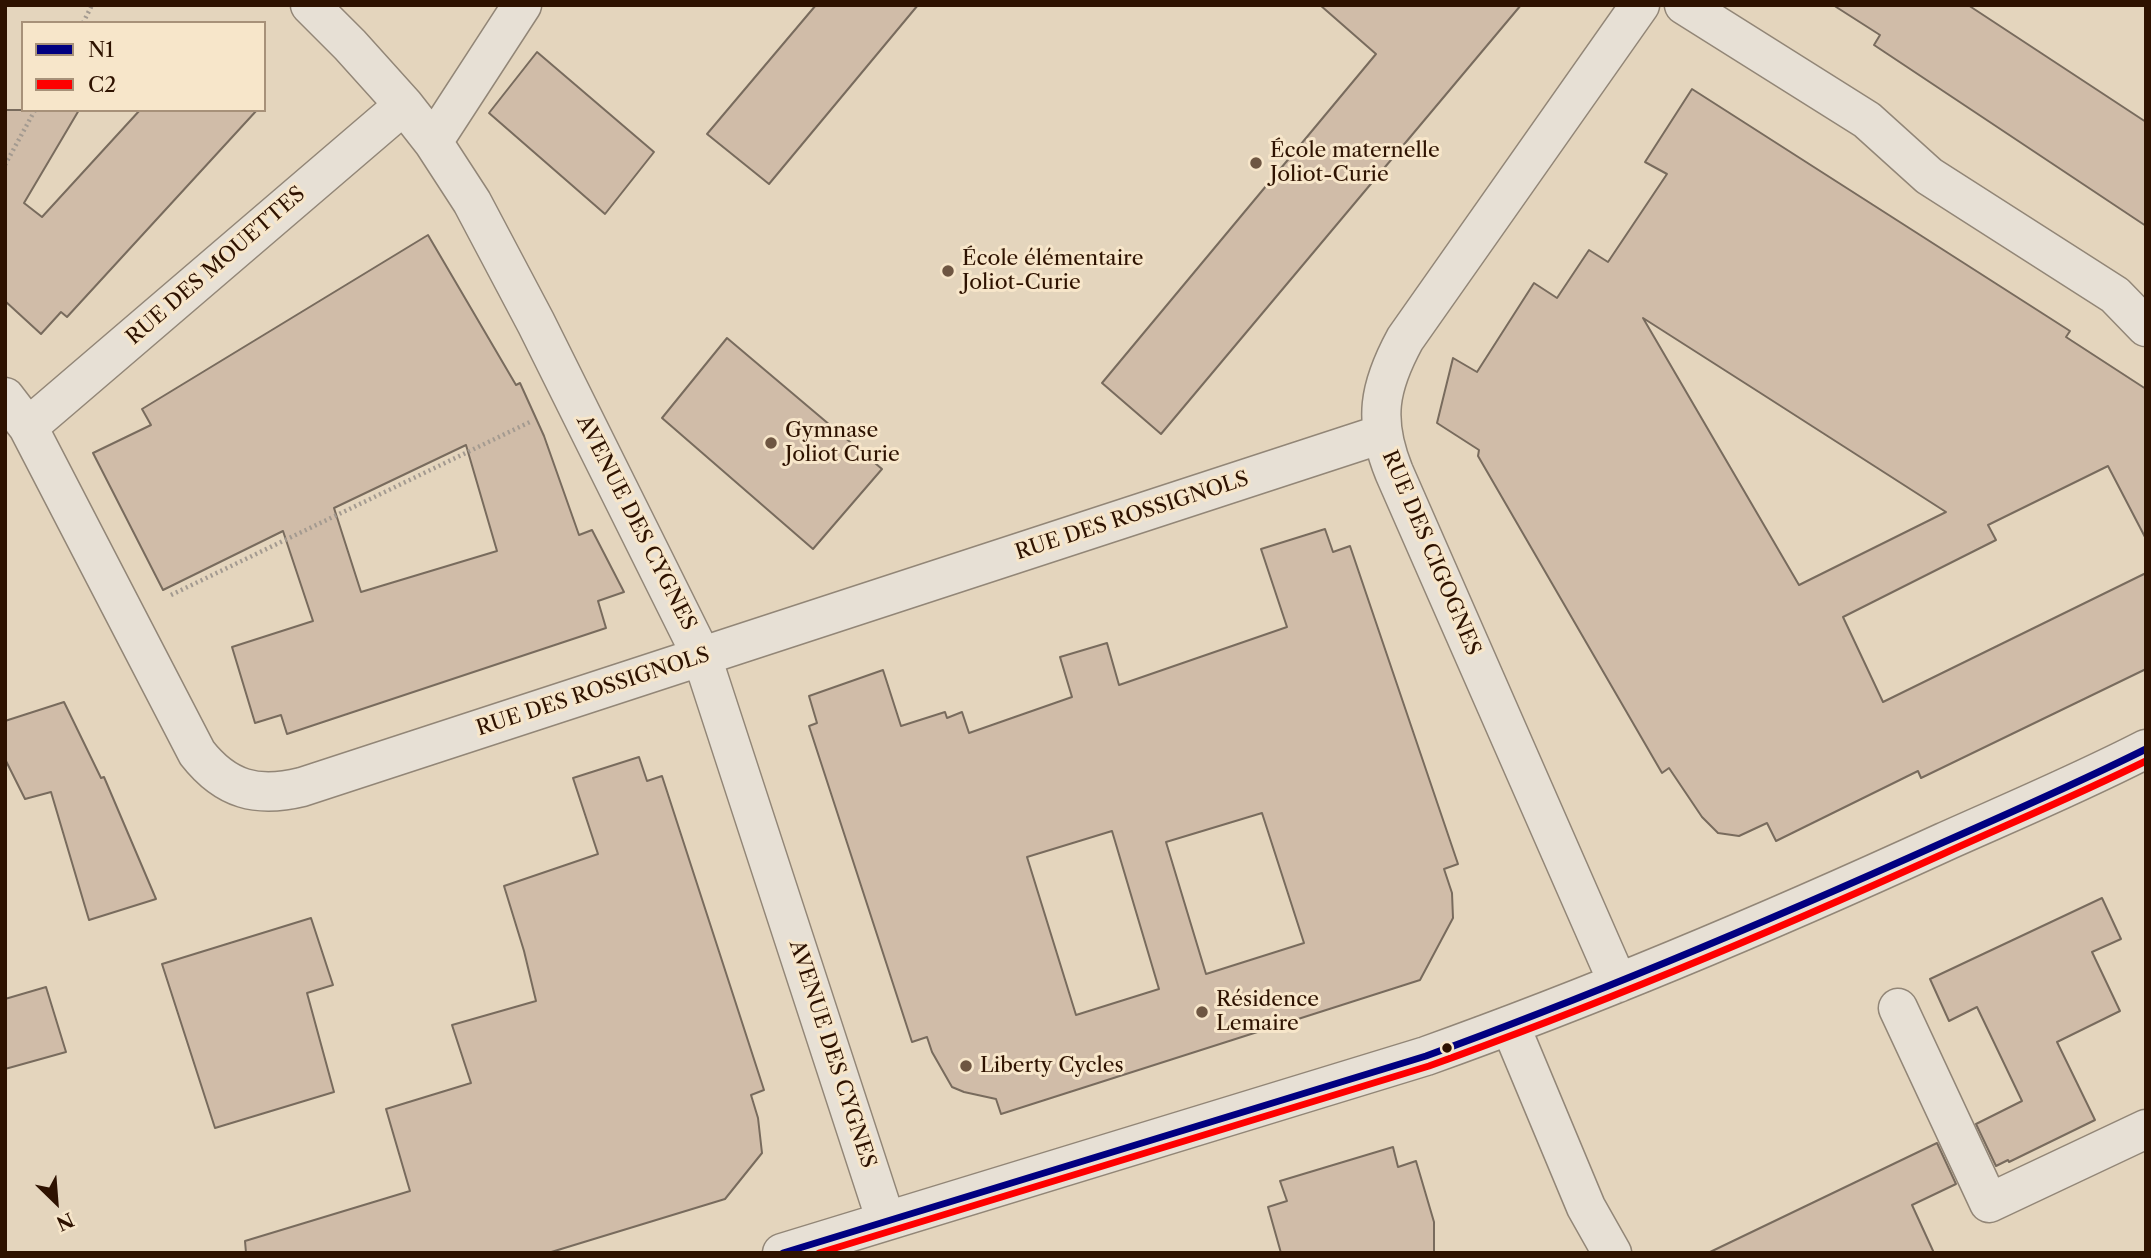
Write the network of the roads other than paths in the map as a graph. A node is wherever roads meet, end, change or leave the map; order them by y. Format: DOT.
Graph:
graph roads {
  1 [pos="310,5"];
  2 [pos="522,5"];
  3 [pos="1640,5"];
  4 [pos="1684,5"];
  5 [pos="404,105"];
  6 [pos="433,142"];
  7 [pos="2146,327"];
  8 [pos="5,397"];
  9 [pos="28,427"];
  10 [pos="1382,434"];
  11 [pos="702,657"];
  12 [pos="2146,749"];
  13 [pos="1618,983"];
  14 [pos="1898,1008"];
  15 [pos="1510,1025"];
  16 [pos="2146,1129"];
  17 [pos="867,1235"];
  18 [pos="782,1253"];
  19 [pos="1612,1253"];
  1 -- 5 [label="street, AVENUE DES CYGNES"];
  2 -- 6 [label="street"];
  3 -- 10 [label="street, RUE DES CIGOGNES"];
  4 -- 7 [label="street"];
  5 -- 6 [label="street, AVENUE DES CYGNES"];
  5 -- 9 [label="street, RUE DES MOUETTES"];
  6 -- 11 [label="street, AVENUE DES CYGNES"];
  8 -- 9 [label="street, RUE DES ROSSIGNOLS"];
  9 -- 11 [label="street, RUE DES ROSSIGNOLS"];
  10 -- 11 [label="street, RUE DES ROSSIGNOLS"];
  10 -- 13 [label="street, RUE DES CIGOGNES"];
  11 -- 17 [label="street, AVENUE DES CYGNES"];
  12 -- 13 [label="street"];
  13 -- 15 [label="street"];
  14 -- 16 [label="street"];
  15 -- 17 [label="street"];
  15 -- 19 [label="street"];
  17 -- 18 [label="street"];
}
